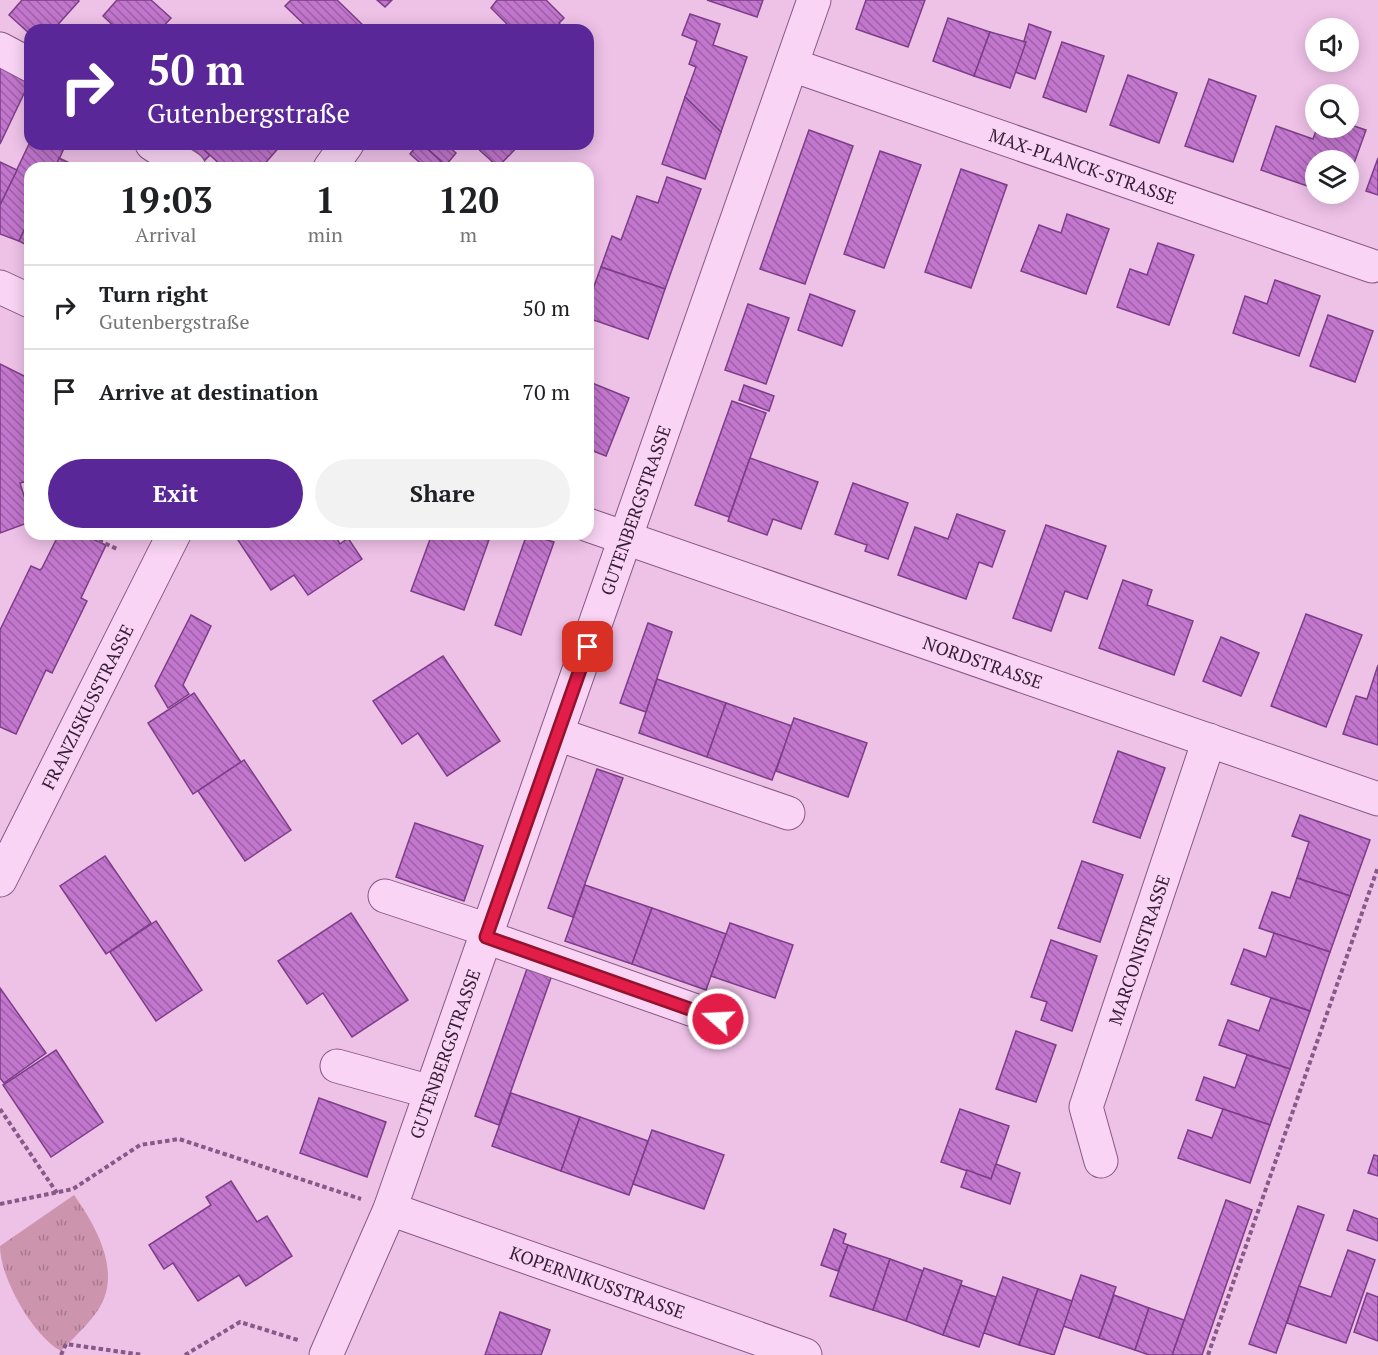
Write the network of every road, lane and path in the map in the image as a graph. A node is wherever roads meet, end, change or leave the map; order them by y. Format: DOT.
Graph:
graph roads {
  1 [pos="814,0"];
  2 [pos="0,49"];
  3 [pos="24,62"];
  4 [pos="792,65"];
  5 [pos="161,150"];
  6 [pos="180,162"];
  7 [pos="1372,266"];
  8 [pos="0,287"];
  9 [pos="24,298"];
  10 [pos="594,527"];
  11 [pos="626,539"];
  12 [pos="98,540"];
  13 [pos="171,540"];
  14 [pos="117,549"];
  15 [pos="557,734"];
  16 [pos="1209,740"];
  17 [pos="1378,799"];
  18 [pos="788,813"];
  19 [pos="1378,867"];
  20 [pos="0,880"];
  21 [pos="385,896"];
  22 [pos="487,933"];
  23 [pos="718,1019"];
  24 [pos="337,1066"];
  25 [pos="431,1092"];
  26 [pos="0,1109"];
  27 [pos="1101,1161"];
  28 [pos="57,1193"];
  29 [pos="0,1204"];
  30 [pos="390,1209"];
  31 [pos="328,1353"];
  32 [pos="61,1355"];
  33 [pos="143,1355"];
  34 [pos="185,1355"];
  35 [pos="805,1355"];
  36 [pos="1209,1355"];
  1 -- 4 [label="street, GUTENBERGSTRASSE"];
  2 -- 3 [label="street"];
  4 -- 7 [label="street, MAX-PLANCK-STRASSE"];
  4 -- 11 [label="street, GUTENBERGSTRASSE"];
  5 -- 6 [label="street"];
  8 -- 9 [label="street"];
  10 -- 11 [label="street, NORDSTRASSE"];
  11 -- 15 [label="street, GUTENBERGSTRASSE"];
  11 -- 16 [label="street, NORDSTRASSE"];
  12 -- 14 [label="path"];
  13 -- 20 [label="street, FRANZISKUSSTRASSE"];
  15 -- 18 [label="street"];
  15 -- 22 [label="street, GUTENBERGSTRASSE"];
  16 -- 17 [label="street, NORDSTRASSE"];
  16 -- 27 [label="street, MARCONISTRASSE"];
  19 -- 36 [label="path"];
  21 -- 22 [label="street"];
  22 -- 23 [label="street"];
  22 -- 25 [label="street, GUTENBERGSTRASSE"];
  24 -- 25 [label="street"];
  25 -- 30 [label="street, GUTENBERGSTRASSE"];
  26 -- 28 [label="path"];
  28 -- 29 [label="path"];
  28 -- 30 [label="path"];
  30 -- 31 [label="street, GUTENBERGSTRASSE"];
  30 -- 35 [label="street, KOPERNIKUSSTRASSE"];
  31 -- 34 [label="path"];
  32 -- 33 [label="path"];
}
